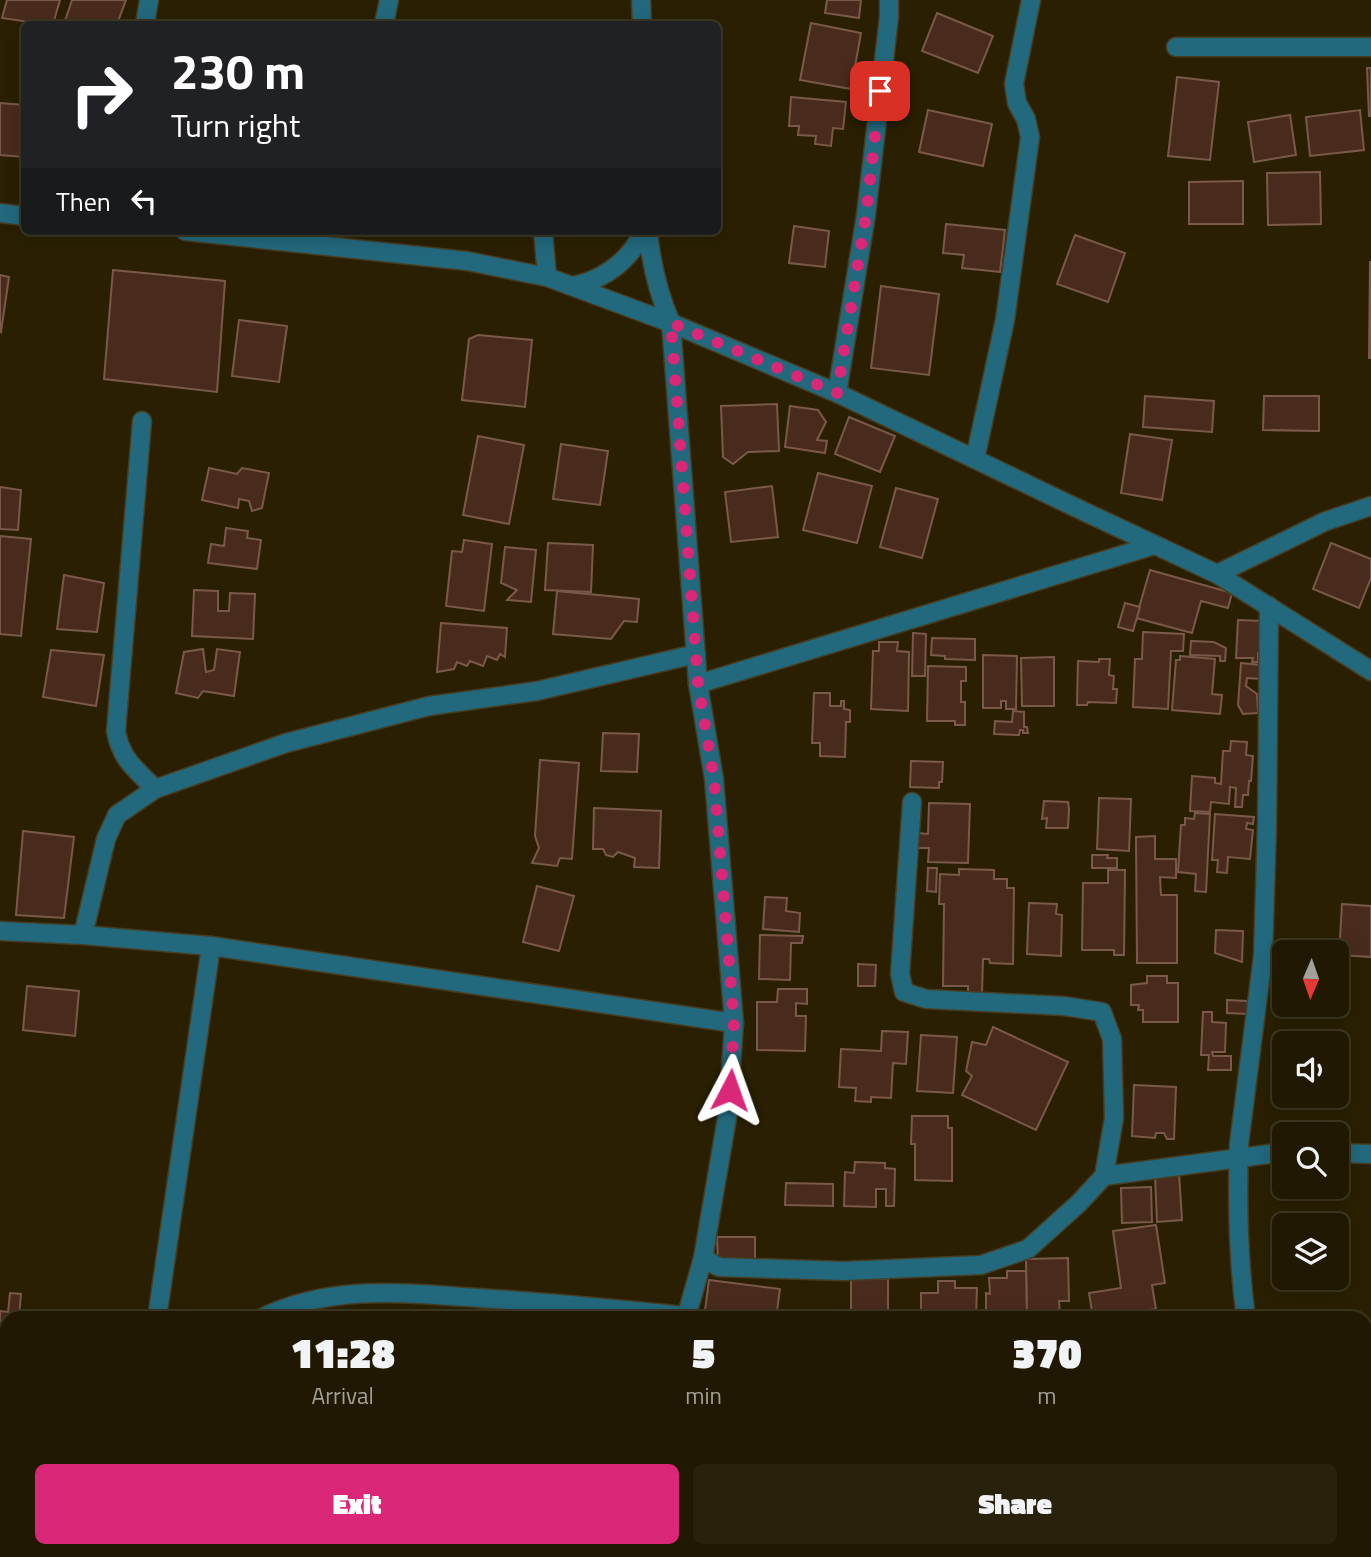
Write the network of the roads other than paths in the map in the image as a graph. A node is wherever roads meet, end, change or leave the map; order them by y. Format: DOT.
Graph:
graph roads {
  1 [pos="149,0"];
  2 [pos="388,0"];
  3 [pos="641,0"];
  4 [pos="889,0"];
  5 [pos="1031,0"];
  6 [pos="146,21"];
  7 [pos="384,21"];
  8 [pos="642,21"];
  9 [pos="1176,47"];
  10 [pos="1371,47"];
  11 [pos="0,213"];
  12 [pos="21,216"];
  13 [pos="223,235"];
  14 [pos="543,235"];
  15 [pos="643,235"];
  16 [pos="647,235"];
  17 [pos="547,277"];
  18 [pos="573,286"];
  19 [pos="671,323"];
  20 [pos="837,393"];
  21 [pos="142,421"];
  22 [pos="975,459"];
  23 [pos="1371,506"];
  24 [pos="1155,545"];
  25 [pos="1217,574"];
  26 [pos="1269,606"];
  27 [pos="696,654"];
  28 [pos="1371,671"];
  29 [pos="698,684"];
  30 [pos="155,789"];
  31 [pos="912,802"];
  32 [pos="0,931"];
  33 [pos="83,935"];
  34 [pos="211,946"];
  35 [pos="734,1023"];
  36 [pos="1349,1153"];
  37 [pos="1272,1154"];
  38 [pos="1371,1154"];
  39 [pos="1238,1158"];
  40 [pos="1104,1176"];
  41 [pos="703,1258"];
  42 [pos="158,1311"];
  43 [pos="277,1311"];
  44 [pos="627,1311"];
  45 [pos="689,1311"];
  46 [pos="1246,1311"];
  1 -- 6 [label="street"];
  2 -- 7 [label="street"];
  3 -- 8 [label="street"];
  4 -- 20 [label="street"];
  5 -- 22 [label="street"];
  9 -- 10 [label="street"];
  11 -- 12 [label="street"];
  13 -- 17 [label="street"];
  14 -- 17 [label="street"];
  15 -- 18 [label="street"];
  16 -- 19 [label="street"];
  17 -- 18 [label="street"];
  18 -- 19 [label="street"];
  19 -- 20 [label="street"];
  19 -- 27 [label="street"];
  20 -- 22 [label="street"];
  21 -- 30 [label="street"];
  22 -- 24 [label="street"];
  23 -- 25 [label="street"];
  24 -- 25 [label="street"];
  24 -- 29 [label="street"];
  25 -- 26 [label="street"];
  26 -- 28 [label="street"];
  26 -- 39 [label="street"];
  27 -- 29 [label="street"];
  27 -- 30 [label="street"];
  29 -- 35 [label="street"];
  30 -- 33 [label="street"];
  31 -- 40 [label="street"];
  32 -- 33 [label="street"];
  33 -- 34 [label="street"];
  34 -- 35 [label="street"];
  34 -- 42 [label="street"];
  35 -- 41 [label="street"];
  36 -- 38 [label="street"];
  37 -- 39 [label="street"];
  39 -- 40 [label="street"];
  39 -- 46 [label="street"];
  40 -- 41 [label="street"];
  41 -- 45 [label="street"];
  43 -- 44 [label="street"];
}
